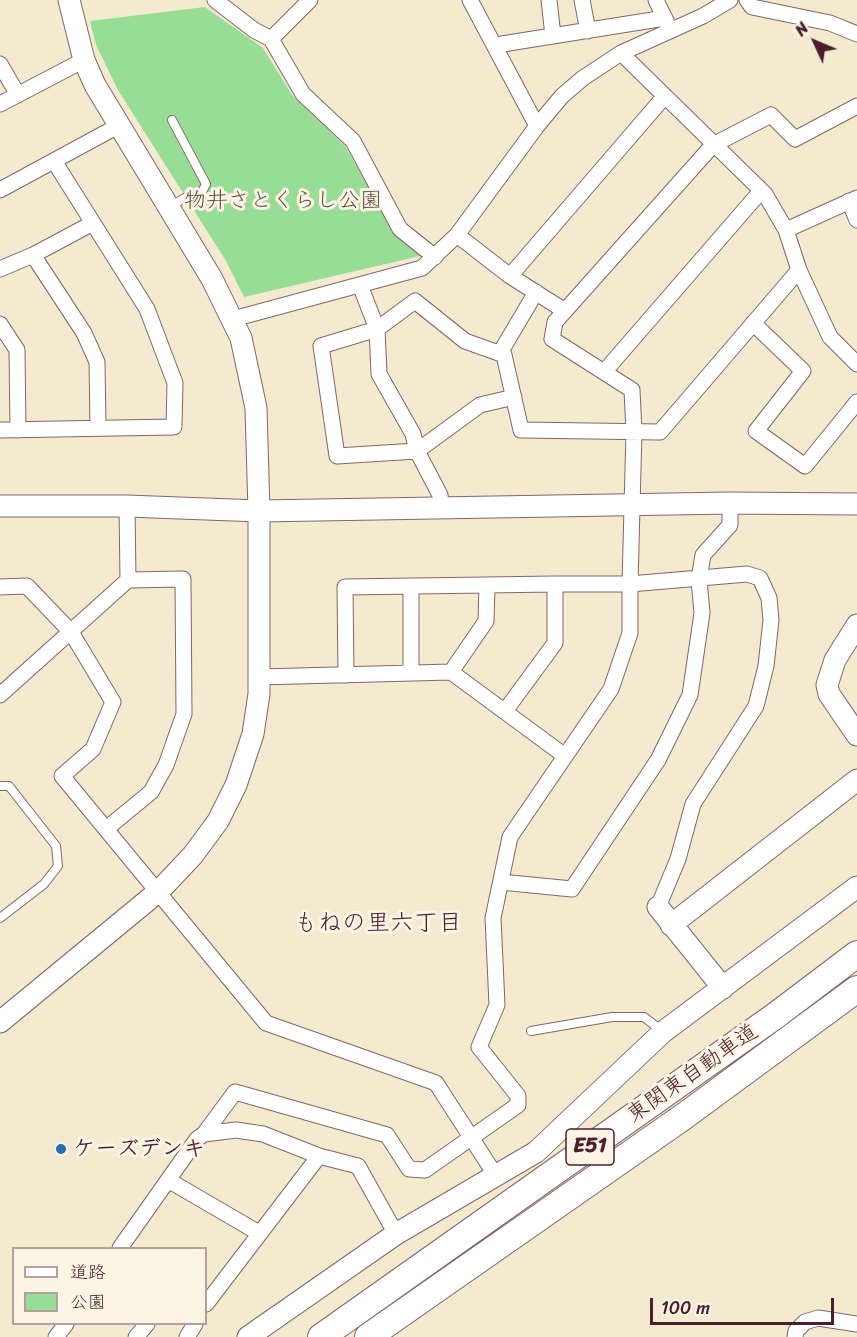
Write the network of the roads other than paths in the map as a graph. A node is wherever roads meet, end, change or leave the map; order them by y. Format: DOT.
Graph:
graph roads {
  1 [pos="69,0"];
  2 [pos="216,0"];
  3 [pos="310,0"];
  4 [pos="470,0"];
  5 [pos="549,0"];
  6 [pos="582,0"];
  7 [pos="656,0"];
  8 [pos="730,0"];
  9 [pos="747,0"];
  10 [pos="668,24"];
  11 [pos="588,31"];
  12 [pos="857,34"];
  13 [pos="553,36"];
  14 [pos="271,39"];
  15 [pos="496,45"];
  16 [pos="621,53"];
  17 [pos="84,60"];
  18 [pos="0,64"];
  19 [pos="18,95"];
  20 [pos="664,97"];
  21 [pos="0,104"];
  22 [pos="857,106"];
  23 [pos="171,120"];
  24 [pos="118,126"];
  25 [pos="537,126"];
  26 [pos="713,145"];
  27 [pos="54,161"];
  28 [pos="0,190"];
  29 [pos="761,191"];
  30 [pos="853,199"];
  31 [pos="168,208"];
  32 [pos="857,220"];
  33 [pos="93,223"];
  34 [pos="786,230"];
  35 [pos="457,235"];
  36 [pos="33,255"];
  37 [pos="435,257"];
  38 [pos="0,268"];
  39 [pos="800,270"];
  40 [pos="510,276"];
  41 [pos="360,285"];
  42 [pos="536,292"];
  43 [pos="565,311"];
  44 [pos="233,319"];
  45 [pos="0,324"];
  46 [pos="753,324"];
  47 [pos="377,329"];
  48 [pos="500,353"];
  49 [pos="857,364"];
  50 [pos="604,372"];
  51 [pos="514,398"];
  52 [pos="857,402"];
  53 [pos="98,428"];
  54 [pos="0,430"];
  55 [pos="18,430"];
  56 [pos="634,431"];
  57 [pos="417,451"];
  58 [pos="730,503"];
  59 [pos="857,504"];
  60 [pos="0,506"];
  61 [pos="127,506"];
  62 [pos="632,506"];
  63 [pos="441,507"];
  64 [pos="259,510"];
  65 [pos="699,579"];
  66 [pos="128,580"];
  67 [pos="555,584"];
  68 [pos="630,584"];
  69 [pos="487,585"];
  70 [pos="411,586"];
  71 [pos="0,587"];
  72 [pos="857,626"];
  73 [pos="71,632"];
  74 [pos="451,672"];
  75 [pos="411,673"];
  76 [pos="346,675"];
  77 [pos="259,676"];
  78 [pos="0,695"];
  79 [pos="505,711"];
  80 [pos="857,735"];
  81 [pos="565,756"];
  82 [pos="857,780"];
  83 [pos="0,786"];
  84 [pos="106,829"];
  85 [pos="501,882"];
  86 [pos="857,887"];
  87 [pos="159,891"];
  88 [pos="658,907"];
  89 [pos="0,918"];
  90 [pos="671,925"];
  91 [pos="857,954"];
  92 [pos="723,988"];
  93 [pos="857,989"];
  94 [pos="0,1022"];
  95 [pos="531,1031"];
  96 [pos="663,1032"];
  97 [pos="204,1134"];
  98 [pos="470,1139"];
  99 [pos="320,1156"];
  100 [pos="496,1176"];
  101 [pos="168,1180"];
  102 [pos="259,1233"];
  103 [pos="396,1234"];
  104 [pos="121,1247"];
  105 [pos="208,1296"];
  106 [pos="857,1324"];
  107 [pos="145,1325"];
  108 [pos="136,1337"];
  109 [pos="248,1337"];
  110 [pos="321,1337"];
  111 [pos="368,1337"];
  112 [pos="795,1337"];
  1 -- 17 [label="street"];
  2 -- 14 [label="street"];
  3 -- 14 [label="street"];
  4 -- 15 [label="street"];
  5 -- 13 [label="street"];
  6 -- 11 [label="street"];
  7 -- 10 [label="street"];
  8 -- 10 [label="street"];
  9 -- 12 [label="street"];
  10 -- 11 [label="street"];
  10 -- 16 [label="street"];
  11 -- 13 [label="street"];
  13 -- 15 [label="street"];
  14 -- 37 [label="street"];
  15 -- 25 [label="street"];
  16 -- 20 [label="street"];
  16 -- 25 [label="street"];
  17 -- 19 [label="street"];
  17 -- 24 [label="street"];
  18 -- 19 [label="street"];
  19 -- 21 [label="street"];
  20 -- 26 [label="street"];
  20 -- 40 [label="street"];
  22 -- 26 [label="street"];
  23 -- 31 [label="lane"];
  24 -- 27 [label="street"];
  24 -- 31 [label="street"];
  25 -- 35 [label="street"];
  26 -- 29 [label="street"];
  26 -- 43 [label="street"];
  27 -- 28 [label="street"];
  27 -- 33 [label="street"];
  29 -- 34 [label="street"];
  29 -- 50 [label="street"];
  30 -- 32 [label="street"];
  30 -- 34 [label="street"];
  31 -- 44 [label="street"];
  33 -- 36 [label="street"];
  33 -- 53 [label="street"];
  34 -- 39 [label="street"];
  35 -- 37 [label="street"];
  35 -- 40 [label="street"];
  36 -- 38 [label="street"];
  36 -- 53 [label="street"];
  37 -- 41 [label="street"];
  39 -- 46 [label="street"];
  39 -- 49 [label="street"];
  40 -- 42 [label="street"];
  41 -- 44 [label="street"];
  41 -- 47 [label="street"];
  42 -- 43 [label="street"];
  42 -- 48 [label="street"];
  43 -- 50 [label="street"];
  44 -- 64 [label="street"];
  45 -- 55 [label="street"];
  46 -- 52 [label="street"];
  46 -- 56 [label="street"];
  47 -- 48 [label="street"];
  47 -- 57 [label="street"];
  47 -- 57 [label="street"];
  48 -- 51 [label="street"];
  50 -- 56 [label="street"];
  51 -- 56 [label="street"];
  51 -- 57 [label="street"];
  53 -- 55 [label="street"];
  54 -- 55 [label="street"];
  56 -- 62 [label="street"];
  57 -- 63 [label="street"];
  58 -- 59 [label="street"];
  58 -- 62 [label="street"];
  58 -- 65 [label="street"];
  60 -- 61 [label="street"];
  61 -- 64 [label="street"];
  61 -- 66 [label="street"];
  62 -- 63 [label="street"];
  62 -- 68 [label="street"];
  63 -- 64 [label="street"];
  64 -- 77 [label="street"];
  65 -- 68 [label="street"];
  65 -- 85 [label="street"];
  65 -- 88 [label="street"];
  66 -- 73 [label="street"];
  66 -- 84 [label="street"];
  67 -- 68 [label="street"];
  67 -- 69 [label="street"];
  67 -- 79 [label="street"];
  68 -- 81 [label="street"];
  69 -- 70 [label="street"];
  69 -- 74 [label="street"];
  70 -- 75 [label="street"];
  70 -- 76 [label="street"];
  71 -- 73 [label="street"];
  72 -- 80 [label="street"];
  73 -- 78 [label="street"];
  73 -- 84 [label="street"];
  74 -- 75 [label="street"];
  74 -- 79 [label="street"];
  75 -- 76 [label="street"];
  76 -- 77 [label="street"];
  77 -- 87 [label="street"];
  79 -- 81 [label="street"];
  81 -- 85 [label="street"];
  82 -- 90 [label="street"];
  83 -- 89 [label="lane"];
  84 -- 87 [label="street"];
  85 -- 98 [label="street"];
  86 -- 92 [label="street"];
  87 -- 94 [label="street"];
  87 -- 98 [label="street"];
  88 -- 90 [label="street"];
  90 -- 92 [label="street"];
  91 -- 110 [label="highway, 東関東自動車道 / E51"];
  92 -- 96 [label="street"];
  93 -- 111 [label="highway, 東関東自動車道 / E51"];
  95 -- 96 [label="lane"];
  96 -- 100 [label="street"];
  97 -- 98 [label="street"];
  97 -- 99 [label="street"];
  97 -- 101 [label="street"];
  98 -- 100 [label="street"];
  99 -- 102 [label="street"];
  99 -- 103 [label="street"];
  100 -- 103 [label="street"];
  101 -- 102 [label="street"];
  101 -- 104 [label="street"];
  102 -- 105 [label="street"];
  103 -- 109 [label="street"];
  106 -- 112 [label="street"];
  107 -- 108 [label="street"];
}
